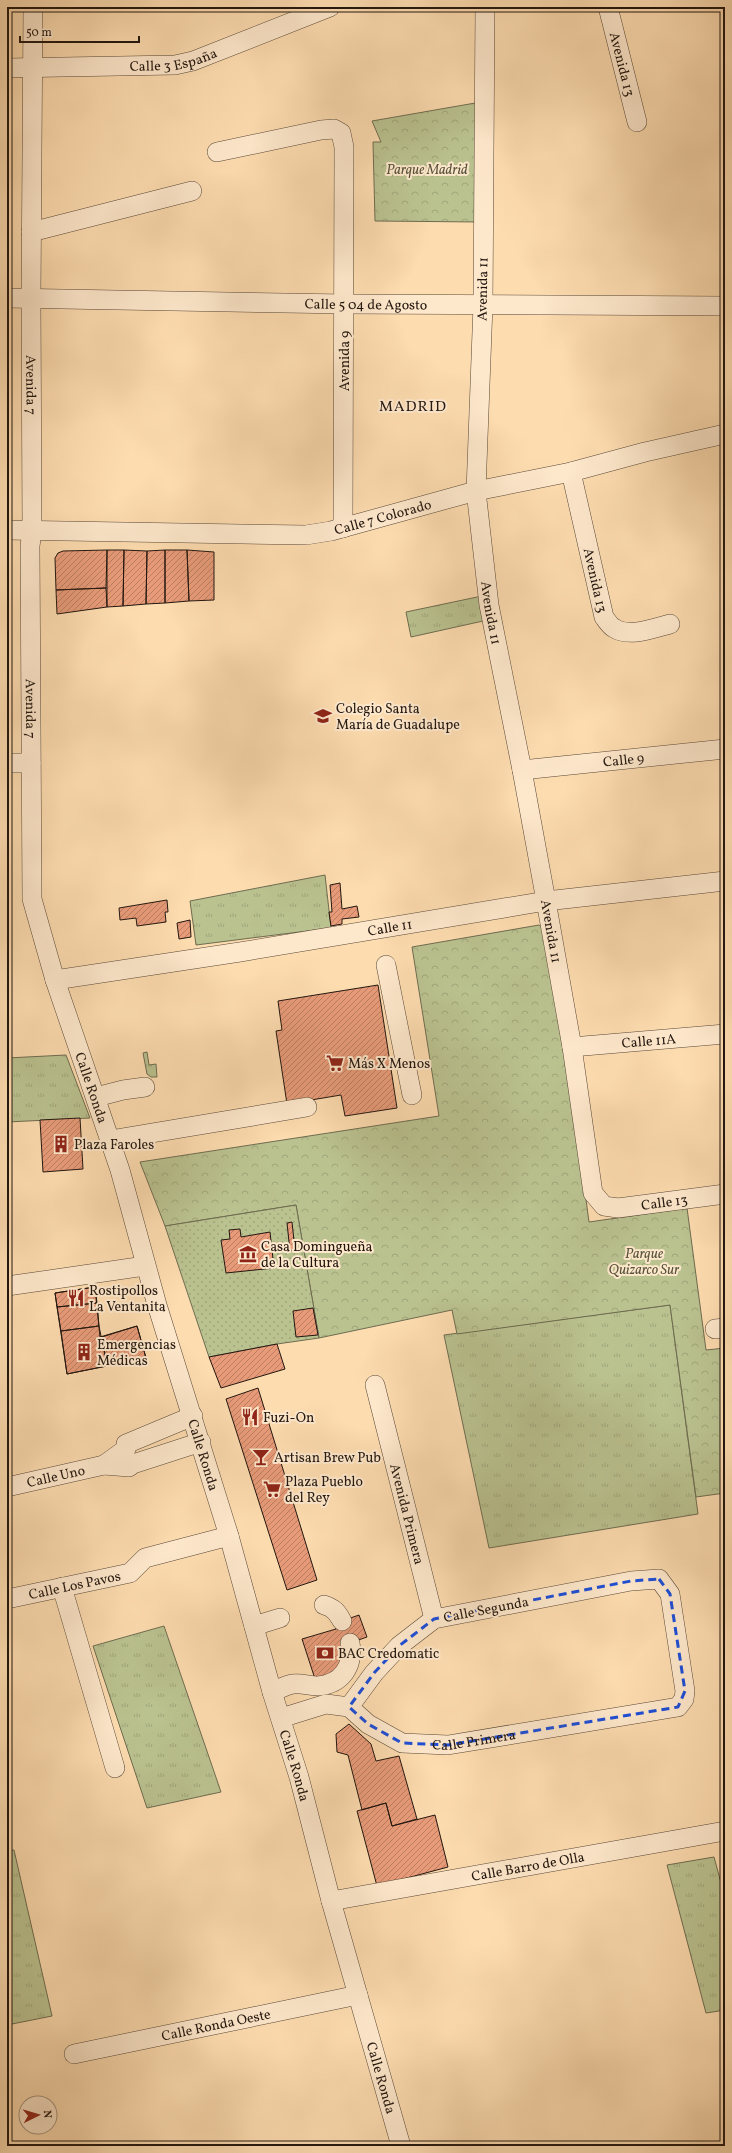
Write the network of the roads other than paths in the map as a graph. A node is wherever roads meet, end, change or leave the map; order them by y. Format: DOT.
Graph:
graph roads {
  1 [pos="33,7"];
  2 [pos="330,7"];
  3 [pos="485,7"];
  4 [pos="608,7"];
  5 [pos="7,68"];
  6 [pos="33,68"];
  7 [pos="637,122"];
  8 [pos="217,152"];
  9 [pos="192,191"];
  10 [pos="31,232"];
  11 [pos="7,298"];
  12 [pos="31,298"];
  13 [pos="345,304"];
  14 [pos="482,305"];
  15 [pos="725,306"];
  16 [pos="725,434"];
  17 [pos="571,472"];
  18 [pos="476,491"];
  19 [pos="343,528"];
  20 [pos="7,530"];
  21 [pos="32,530"];
  22 [pos="670,624"];
  23 [pos="725,749"];
  24 [pos="7,763"];
  25 [pos="31,763"];
  26 [pos="522,770"];
  27 [pos="725,881"];
  28 [pos="546,901"];
  29 [pos="386,965"];
  30 [pos="55,980"];
  31 [pos="725,1034"];
  32 [pos="572,1047"];
  33 [pos="145,1087"];
  34 [pos="412,1095"];
  35 [pos="96,1097"];
  36 [pos="307,1107"];
  37 [pos="110,1140"];
  38 [pos="725,1194"];
  39 [pos="604,1206"];
  40 [pos="145,1266"];
  41 [pos="7,1286"];
  42 [pos="375,1385"];
  43 [pos="193,1416"];
  44 [pos="201,1442"];
  45 [pos="104,1465"];
  46 [pos="7,1487"];
  47 [pos="229,1536"];
  48 [pos="62,1587"];
  49 [pos="7,1599"];
  50 [pos="324,1605"];
  51 [pos="280,1618"];
  52 [pos="434,1619"];
  53 [pos="342,1621"];
  54 [pos="254,1626"];
  55 [pos="350,1643"];
  56 [pos="272,1692"];
  57 [pos="678,1706"];
  58 [pos="349,1707"];
  59 [pos="281,1718"];
  60 [pos="115,1768"];
  61 [pos="725,1831"];
  62 [pos="331,1901"];
  63 [pos="358,1995"];
  64 [pos="74,2054"];
  65 [pos="401,2146"];
  1 -- 6 [label="street, Avenida 7"];
  2 -- 6 [label="street, Calle 3 España"];
  3 -- 14 [label="street, Avenida 11"];
  4 -- 7 [label="street, Avenida 13"];
  5 -- 6 [label="street, Calle 3 España"];
  6 -- 10 [label="street, Avenida 7"];
  8 -- 13 [label="street, Avenida 9"];
  9 -- 10 [label="street"];
  10 -- 12 [label="street, Avenida 7"];
  11 -- 12 [label="street, Calle 5 04 de Agosto"];
  12 -- 13 [label="street, Calle 5 04 de Agosto"];
  12 -- 21 [label="street, Avenida 7"];
  13 -- 14 [label="street, Calle 5 04 de Agosto"];
  13 -- 19 [label="street, Avenida 9"];
  14 -- 15 [label="street, Calle 5 04 de Agosto"];
  14 -- 18 [label="street, Avenida 11"];
  16 -- 17 [label="street, Calle 7 Colorado"];
  17 -- 18 [label="street, Calle 7 Colorado"];
  17 -- 22 [label="street, Avenida 13"];
  18 -- 19 [label="street, Calle 7 Colorado"];
  18 -- 26 [label="street, Avenida 11"];
  19 -- 21 [label="street, Calle 7 Colorado"];
  20 -- 21 [label="street, Calle 7 Colorado"];
  21 -- 25 [label="street, Avenida 7"];
  23 -- 26 [label="street, Calle 9"];
  24 -- 25 [label="street"];
  25 -- 30 [label="street, Calle Ronda"];
  26 -- 28 [label="street, Avenida 11"];
  27 -- 28 [label="street, Calle 11"];
  28 -- 30 [label="street, Calle 11"];
  28 -- 32 [label="street, Avenida 11"];
  29 -- 34 [label="street"];
  30 -- 35 [label="street, Calle Ronda"];
  31 -- 32 [label="street, Calle 11A"];
  32 -- 39 [label="street, Avenida 11"];
  33 -- 35 [label="street"];
  35 -- 37 [label="street, Calle Ronda"];
  36 -- 37 [label="street"];
  37 -- 40 [label="street, Calle Ronda"];
  38 -- 39 [label="street, Calle 13"];
  40 -- 41 [label="street"];
  40 -- 43 [label="street, Calle Ronda"];
  42 -- 52 [label="street, Avenida Primera"];
  43 -- 44 [label="street, Calle Ronda"];
  43 -- 45 [label="street, Calle Uno"];
  44 -- 45 [label="street, Calle Uno"];
  44 -- 47 [label="street, Calle Ronda"];
  45 -- 46 [label="street, Calle Uno"];
  47 -- 48 [label="street, Calle Los Pavos"];
  47 -- 54 [label="street, Calle Ronda"];
  48 -- 49 [label="street, Calle Los Pavos"];
  48 -- 60 [label="street"];
  50 -- 53 [label="street"];
  51 -- 54 [label="street"];
  52 -- 57 [label="street, Calle Segunda"];
  52 -- 58 [label="street, Calle Segunda"];
  54 -- 56 [label="street, Calle Ronda"];
  55 -- 56 [label="street"];
  56 -- 59 [label="street, Calle Ronda"];
  57 -- 58 [label="street, Calle Primera"];
  58 -- 59 [label="street"];
  59 -- 62 [label="street, Calle Ronda"];
  61 -- 62 [label="street, Calle Barro de Olla"];
  62 -- 63 [label="street, Calle Ronda"];
  63 -- 64 [label="street, Calle Ronda Oeste"];
  63 -- 65 [label="street, Calle Ronda"];
}
